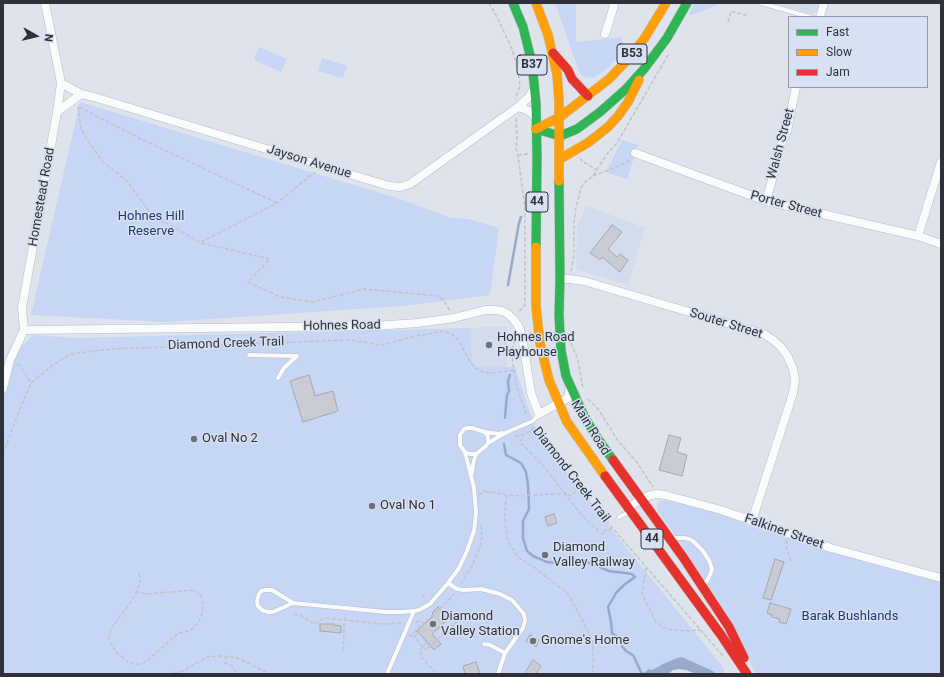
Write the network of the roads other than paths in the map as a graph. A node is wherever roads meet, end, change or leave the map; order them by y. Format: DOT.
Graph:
graph roads {
  1 [pos="44,3"];
  2 [pos="514,3"];
  3 [pos="536,3"];
  4 [pos="614,3"];
  5 [pos="666,3"];
  6 [pos="687,3"];
  7 [pos="761,3"];
  8 [pos="824,3"];
  9 [pos="806,16"];
  10 [pos="820,16"];
  11 [pos="605,34"];
  12 [pos="552,52"];
  13 [pos="644,69"];
  14 [pos="61,83"];
  15 [pos="534,88"];
  16 [pos="796,88"];
  17 [pos="81,94"];
  18 [pos="588,96"];
  19 [pos="516,108"];
  20 [pos="57,112"];
  21 [pos="560,117"];
  22 [pos="536,118"];
  23 [pos="536,129"];
  24 [pos="560,136"];
  25 [pos="635,154"];
  26 [pos="560,159"];
  27 [pos="941,162"];
  28 [pos="766,201"];
  29 [pos="918,236"];
  30 [pos="941,244"];
  31 [pos="560,279"];
  32 [pos="24,330"];
  33 [pos="249,355"];
  34 [pos="278,378"];
  35 [pos="570,386"];
  36 [pos="3,388"];
  37 [pos="559,404"];
  38 [pos="540,414"];
  39 [pos="485,432"];
  40 [pos="507,432"];
  41 [pos="488,443"];
  42 [pos="465,452"];
  43 [pos="476,454"];
  44 [pos="471,475"];
  45 [pos="641,499"];
  46 [pos="630,509"];
  47 [pos="619,517"];
  48 [pos="752,521"];
  49 [pos="670,538"];
  50 [pos="941,578"];
  51 [pos="448,583"];
  52 [pos="685,585"];
  53 [pos="703,586"];
  54 [pos="293,603"];
  55 [pos="414,611"];
  56 [pos="484,644"];
  57 [pos="505,653"];
  58 [pos="388,674"];
  59 [pos="498,674"];
  60 [pos="747,674"];
  61 [pos="750,674"];
  1 -- 14 [label="street, Homestead Road"];
  2 -- 15 [label="main road, B37"];
  3 -- 12 [label="main road, B37"];
  4 -- 11 [label="street"];
  5 -- 18 [label="main road, B53"];
  6 -- 13 [label="main road, B53"];
  7 -- 9 [label="lane"];
  8 -- 10 [label="street"];
  12 -- 18 [label="main road"];
  12 -- 21 [label="main road, B37"];
  13 -- 24 [label="main road, B53"];
  13 -- 26 [label="main road"];
  14 -- 17 [label="street, Jayson Avenue"];
  14 -- 20 [label="street, Homestead Road"];
  15 -- 19 [label="street, Jayson Avenue"];
  15 -- 22 [label="main road, B37"];
  16 -- 28 [label="street, Walsh Street"];
  17 -- 19 [label="street, Jayson Avenue"];
  17 -- 20 [label="street"];
  18 -- 21 [label="main road, B53"];
  19 -- 22 [label="street"];
  20 -- 32 [label="street, Homestead Road"];
  21 -- 23 [label="main road, B53"];
  21 -- 24 [label="main road, Main Road / 44"];
  22 -- 23 [label="main road, B37"];
  23 -- 24 [label="main road"];
  23 -- 37 [label="main road, Main Road / 44"];
  24 -- 26 [label="main road, Main Road / 44"];
  25 -- 28 [label="street, Porter Street"];
  26 -- 31 [label="main road, Main Road / 44"];
  27 -- 29 [label="street"];
  28 -- 29 [label="street, Porter Street"];
  29 -- 30 [label="street, Porter Street"];
  31 -- 35 [label="main road, Main Road / 44"];
  31 -- 48 [label="street, Souter Street"];
  32 -- 36 [label="street"];
  32 -- 38 [label="street, Hohnes Road"];
  33 -- 34 [label="lane"];
  35 -- 37 [label="street"];
  35 -- 45 [label="main road, Main Road / 44"];
  37 -- 38 [label="street"];
  37 -- 46 [label="main road, Main Road / 44"];
  38 -- 40 [label="lane"];
  39 -- 40 [label="lane"];
  39 -- 41 [label="lane"];
  39 -- 42 [label="lane"];
  40 -- 41 [label="lane"];
  41 -- 43 [label="lane"];
  42 -- 43 [label="lane"];
  42 -- 44 [label="lane"];
  43 -- 44 [label="lane"];
  44 -- 51 [label="lane"];
  45 -- 46 [label="street, Falkiner Street"];
  45 -- 48 [label="street, Falkiner Street"];
  45 -- 49 [label="main road, Main Road / 44"];
  46 -- 47 [label="lane"];
  46 -- 52 [label="main road, Main Road / 44"];
  48 -- 50 [label="street, Falkiner Street"];
  49 -- 53 [label="main road, Main Road / 44"];
  49 -- 53 [label="lane"];
  51 -- 55 [label="lane"];
  51 -- 57 [label="lane"];
  52 -- 53 [label="main road"];
  52 -- 60 [label="main road, Main Road / 44"];
  53 -- 61 [label="main road, Main Road / 44"];
  54 -- 54 [label="lane"];
  54 -- 55 [label="lane"];
  55 -- 58 [label="lane"];
  56 -- 57 [label="lane"];
  57 -- 59 [label="lane"];
}
